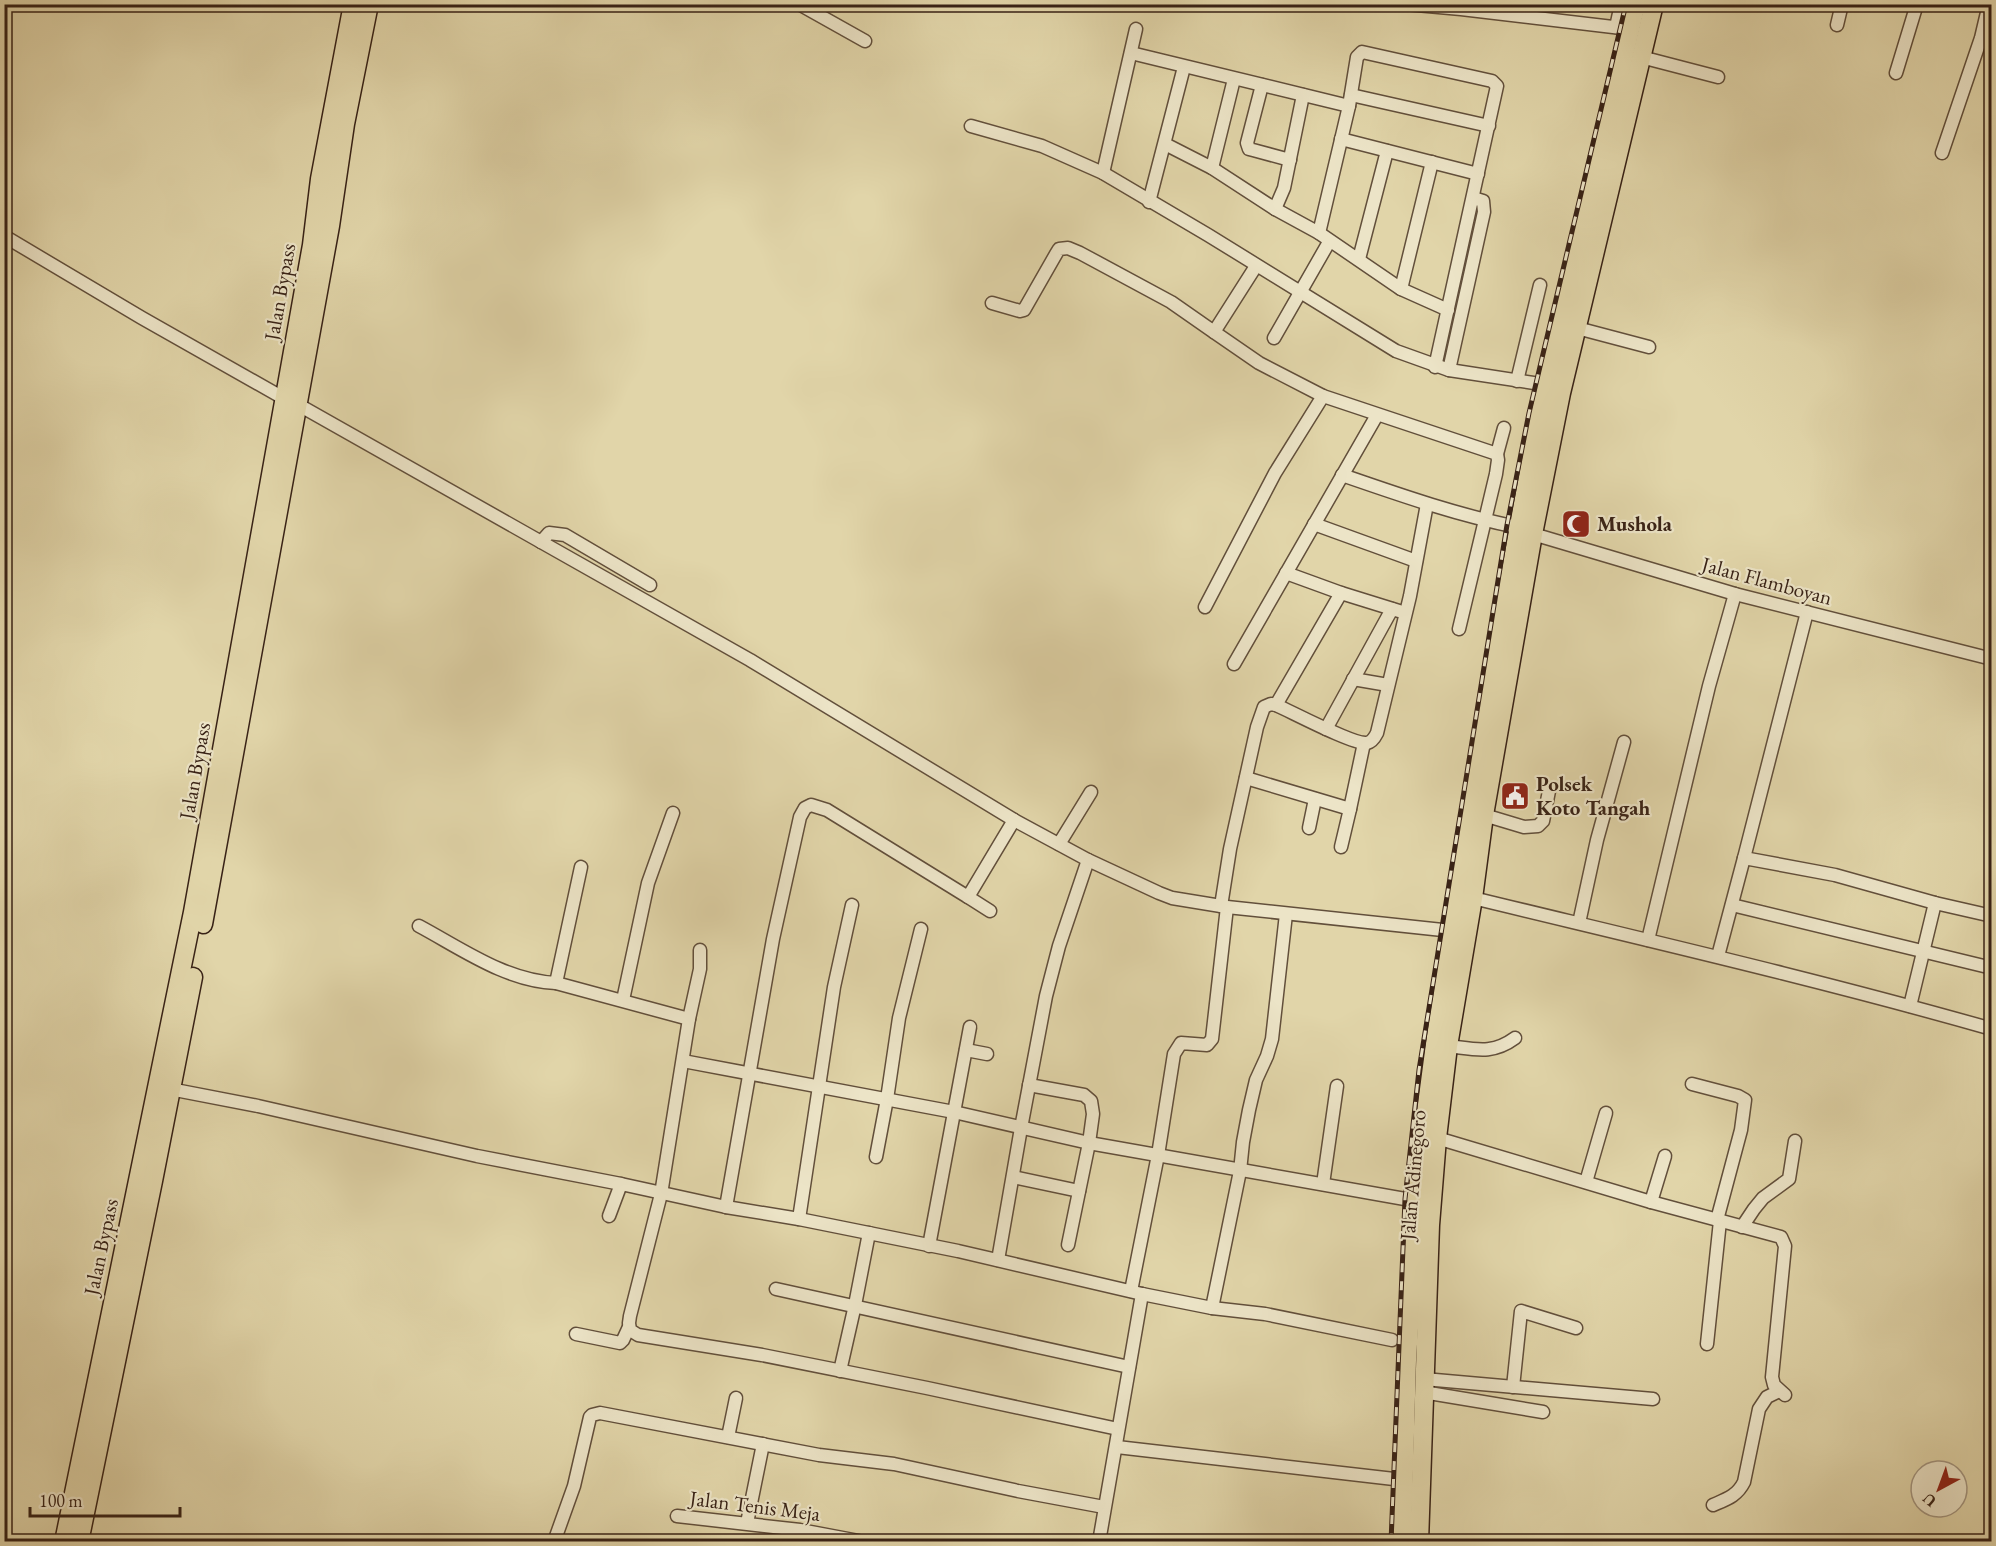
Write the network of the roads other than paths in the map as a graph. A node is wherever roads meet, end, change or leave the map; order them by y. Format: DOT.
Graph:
graph roads {
  1 [pos="353,4"];
  2 [pos="369,4"];
  3 [pos="799,4"];
  4 [pos="1405,4"];
  5 [pos="1472,4"];
  6 [pos="1621,4"];
  7 [pos="1636,4"];
  8 [pos="1654,4"];
  9 [pos="1842,4"];
  10 [pos="1917,4"];
  11 [pos="1989,4"];
  12 [pos="1489,13"];
  13 [pos="1837,25"];
  14 [pos="1623,28"];
  15 [pos="1136,29"];
  16 [pos="865,41"];
  17 [pos="1131,53"];
  18 [pos="1641,57"];
  19 [pos="1184,67"];
  20 [pos="1896,73"];
  21 [pos="1718,77"];
  22 [pos="1234,79"];
  23 [pos="1262,86"];
  24 [pos="1302,95"];
  25 [pos="1350,100"];
  26 [pos="972,126"];
  27 [pos="1489,126"];
  28 [pos="1341,139"];
  29 [pos="1165,144"];
  30 [pos="1387,151"];
  31 [pos="1942,153"];
  32 [pos="1290,160"];
  33 [pos="1432,162"];
  34 [pos="1212,168"];
  35 [pos="1606,169"];
  36 [pos="1103,173"];
  37 [pos="1478,174"];
  38 [pos="1601,189"];
  39 [pos="1473,198"];
  40 [pos="1149,202"];
  41 [pos="1275,209"];
  42 [pos="4,236"];
  43 [pos="1324,237"];
  44 [pos="1359,258"];
  45 [pos="1256,266"];
  46 [pos="1540,285"];
  47 [pos="1401,289"];
  48 [pos="1300,294"];
  49 [pos="992,303"];
  50 [pos="1448,310"];
  51 [pos="1576,328"];
  52 [pos="1214,332"];
  53 [pos="1274,338"];
  54 [pos="1648,347"];
  55 [pos="1435,367"];
  56 [pos="1449,370"];
  57 [pos="1517,381"];
  58 [pos="1547,385"];
  59 [pos="1323,396"];
  60 [pos="291,402"];
  61 [pos="1377,415"];
  62 [pos="1504,428"];
  63 [pos="1497,454"];
  64 [pos="1342,475"];
  65 [pos="1427,504"];
  66 [pos="1484,521"];
  67 [pos="1314,524"];
  68 [pos="1525,531"];
  69 [pos="541,542"];
  70 [pos="1416,561"];
  71 [pos="1286,573"];
  72 [pos="650,585"];
  73 [pos="1341,593"];
  74 [pos="1735,594"];
  75 [pos="1204,607"];
  76 [pos="1392,609"];
  77 [pos="1807,612"];
  78 [pos="1405,613"];
  79 [pos="1459,629"];
  80 [pos="1992,660"];
  81 [pos="1234,664"];
  82 [pos="1353,679"];
  83 [pos="1388,685"];
  84 [pos="1276,705"];
  85 [pos="1326,729"];
  86 [pos="1624,742"];
  87 [pos="1364,743"];
  88 [pos="1246,778"];
  89 [pos="1549,791"];
  90 [pos="1091,792"];
  91 [pos="1315,799"];
  92 [pos="1350,809"];
  93 [pos="673,813"];
  94 [pos="1484,815"];
  95 [pos="1014,820"];
  96 [pos="1309,828"];
  97 [pos="1059,844"];
  98 [pos="1341,847"];
  99 [pos="1743,858"];
  100 [pos="1088,860"];
  101 [pos="581,867"];
  102 [pos="968,897"];
  103 [pos="1473,898"];
  104 [pos="1935,903"];
  105 [pos="852,905"];
  106 [pos="1732,905"];
  107 [pos="1224,907"];
  108 [pos="990,911"];
  109 [pos="1286,914"];
  110 [pos="1992,916"];
  111 [pos="1579,923"];
  112 [pos="419,926"];
  113 [pos="921,928"];
  114 [pos="1452,931"];
  115 [pos="1648,940"];
  116 [pos="700,950"];
  117 [pos="1923,952"];
  118 [pos="1718,956"];
  119 [pos="1992,968"];
  120 [pos="556,983"];
  121 [pos="623,1000"];
  122 [pos="1910,1005"];
  123 [pos="689,1019"];
  124 [pos="970,1027"];
  125 [pos="1992,1029"];
  126 [pos="1515,1038"];
  127 [pos="1448,1046"];
  128 [pos="966,1050"];
  129 [pos="987,1054"];
  130 [pos="682,1061"];
  131 [pos="751,1073"];
  132 [pos="1692,1084"];
  133 [pos="1029,1085"];
  134 [pos="819,1086"];
  135 [pos="1337,1086"];
  136 [pos="170,1089"];
  137 [pos="887,1099"];
  138 [pos="954,1112"];
  139 [pos="1606,1113"];
  140 [pos="1021,1128"];
  141 [pos="1437,1138"];
  142 [pos="1795,1141"];
  143 [pos="1089,1143"];
  144 [pos="1158,1155"];
  145 [pos="1665,1156"];
  146 [pos="876,1157"];
  147 [pos="1240,1171"];
  148 [pos="1013,1177"];
  149 [pos="1586,1182"];
  150 [pos="621,1184"];
  151 [pos="1323,1184"];
  152 [pos="1079,1191"];
  153 [pos="661,1194"];
  154 [pos="1417,1199"];
  155 [pos="1652,1202"];
  156 [pos="726,1207"];
  157 [pos="609,1216"];
  158 [pos="799,1219"];
  159 [pos="1719,1221"];
  160 [pos="1743,1227"];
  161 [pos="868,1233"];
  162 [pos="1068,1245"];
  163 [pos="929,1246"];
  164 [pos="130,1254"];
  165 [pos="998,1260"];
  166 [pos="776,1289"];
  167 [pos="1137,1292"];
  168 [pos="855,1305"];
  169 [pos="1212,1308"];
  170 [pos="629,1327"];
  171 [pos="1417,1328"];
  172 [pos="1576,1328"];
  173 [pos="576,1334"];
  174 [pos="1392,1340"];
  175 [pos="1707,1344"];
  176 [pos="1416,1360"];
  177 [pos="1129,1367"];
  178 [pos="840,1371"];
  179 [pos="1423,1386"];
  180 [pos="1513,1387"];
  181 [pos="736,1398"];
  182 [pos="1653,1399"];
  183 [pos="1543,1412"];
  184 [pos="1118,1429"];
  185 [pos="728,1437"];
  186 [pos="763,1444"];
  187 [pos="1117,1447"];
  188 [pos="1403,1482"];
  189 [pos="1713,1505"];
  190 [pos="1104,1507"];
  191 [pos="677,1516"];
  192 [pos="747,1523"];
  193 [pos="799,1536"];
  194 [pos="820,1538"];
  195 [pos="64,1542"];
  196 [pos="79,1542"];
  197 [pos="554,1542"];
  198 [pos="864,1542"];
  199 [pos="1099,1542"];
  200 [pos="1402,1542"];
  201 [pos="1419,1542"];
  1 -- 60 [label="highway, Jalan Bypass"];
  2 -- 60 [label="highway, Jalan Bypass"];
  3 -- 16 [label="street"];
  4 -- 12 [label="street"];
  5 -- 12 [label="street"];
  6 -- 14 [label="street"];
  7 -- 14 [label="highway"];
  8 -- 18 [label="highway"];
  9 -- 13 [label="street"];
  10 -- 20 [label="street"];
  11 -- 31 [label="street"];
  12 -- 14 [label="street"];
  14 -- 35 [label="highway"];
  15 -- 17 [label="street"];
  17 -- 19 [label="street"];
  17 -- 36 [label="street"];
  18 -- 21 [label="street"];
  18 -- 35 [label="highway"];
  19 -- 22 [label="street"];
  19 -- 29 [label="street"];
  22 -- 23 [label="street"];
  22 -- 34 [label="street"];
  23 -- 24 [label="street"];
  23 -- 32 [label="street"];
  24 -- 25 [label="street"];
  24 -- 32 [label="street"];
  25 -- 27 [label="street"];
  25 -- 27 [label="street"];
  25 -- 28 [label="street"];
  26 -- 36 [label="street"];
  27 -- 37 [label="street"];
  28 -- 30 [label="street"];
  28 -- 43 [label="street"];
  29 -- 34 [label="street"];
  29 -- 40 [label="street"];
  30 -- 33 [label="street"];
  30 -- 44 [label="street"];
  32 -- 41 [label="street"];
  33 -- 37 [label="street"];
  33 -- 47 [label="street"];
  34 -- 41 [label="street"];
  35 -- 38 [label="highway"];
  36 -- 40 [label="street"];
  37 -- 39 [label="street"];
  38 -- 51 [label="highway"];
  38 -- 58 [label="highway"];
  39 -- 50 [label="street"];
  39 -- 56 [label="street"];
  40 -- 45 [label="street"];
  41 -- 43 [label="street"];
  42 -- 60 [label="street"];
  43 -- 44 [label="street"];
  43 -- 48 [label="street"];
  44 -- 47 [label="street"];
  45 -- 48 [label="street"];
  45 -- 52 [label="street"];
  46 -- 57 [label="street"];
  47 -- 50 [label="street"];
  48 -- 53 [label="street"];
  48 -- 55 [label="street"];
  49 -- 52 [label="street"];
  50 -- 55 [label="street"];
  51 -- 54 [label="street"];
  51 -- 68 [label="highway"];
  52 -- 59 [label="street"];
  55 -- 56 [label="street"];
  56 -- 57 [label="street"];
  57 -- 58 [label="street"];
  58 -- 68 [label="highway"];
  59 -- 61 [label="street"];
  59 -- 75 [label="street"];
  60 -- 69 [label="street"];
  60 -- 136 [label="highway, Jalan Bypass"];
  60 -- 164 [label="highway, Jalan Bypass"];
  61 -- 63 [label="street"];
  61 -- 64 [label="street"];
  62 -- 63 [label="street"];
  63 -- 66 [label="street"];
  64 -- 65 [label="street, Jalan Flamboyan"];
  64 -- 67 [label="street"];
  65 -- 66 [label="street, Jalan Flamboyan"];
  65 -- 70 [label="street"];
  66 -- 68 [label="street, Jalan Flamboyan"];
  66 -- 79 [label="street"];
  67 -- 70 [label="street"];
  67 -- 71 [label="street"];
  68 -- 74 [label="street, Jalan Flamboyan"];
  68 -- 94 [label="highway, Jalan Adinegoro"];
  68 -- 114 [label="highway"];
  69 -- 72 [label="street"];
  69 -- 95 [label="street"];
  70 -- 78 [label="street"];
  71 -- 73 [label="street"];
  71 -- 81 [label="street"];
  73 -- 76 [label="street"];
  73 -- 84 [label="street"];
  74 -- 77 [label="street, Jalan Flamboyan"];
  74 -- 115 [label="street"];
  76 -- 78 [label="street"];
  76 -- 82 [label="street"];
  77 -- 80 [label="street, Jalan Flamboyan"];
  77 -- 99 [label="street"];
  78 -- 83 [label="street"];
  82 -- 83 [label="street"];
  82 -- 85 [label="street"];
  83 -- 87 [label="street"];
  84 -- 85 [label="street"];
  84 -- 88 [label="street"];
  85 -- 87 [label="street"];
  86 -- 111 [label="street"];
  87 -- 92 [label="street"];
  88 -- 91 [label="street"];
  88 -- 107 [label="street"];
  89 -- 94 [label="street"];
  90 -- 97 [label="street"];
  91 -- 92 [label="street"];
  91 -- 96 [label="street"];
  92 -- 98 [label="street"];
  93 -- 121 [label="street"];
  94 -- 103 [label="highway, Jalan Adinegoro"];
  95 -- 97 [label="street"];
  95 -- 102 [label="street"];
  97 -- 100 [label="street"];
  99 -- 104 [label="street"];
  99 -- 106 [label="street"];
  100 -- 107 [label="street"];
  100 -- 133 [label="street"];
  101 -- 120 [label="street"];
  102 -- 108 [label="street"];
  102 -- 131 [label="street"];
  103 -- 111 [label="street"];
  103 -- 127 [label="highway, Jalan Adinegoro"];
  104 -- 110 [label="street"];
  104 -- 117 [label="street"];
  105 -- 134 [label="street"];
  106 -- 117 [label="street"];
  106 -- 118 [label="street"];
  107 -- 109 [label="street"];
  107 -- 144 [label="street"];
  109 -- 114 [label="street"];
  109 -- 147 [label="street"];
  111 -- 115 [label="street"];
  112 -- 120 [label="street"];
  113 -- 137 [label="street"];
  114 -- 154 [label="highway"];
  115 -- 118 [label="street"];
  116 -- 123 [label="street"];
  117 -- 119 [label="street"];
  117 -- 122 [label="street"];
  118 -- 122 [label="street"];
  120 -- 121 [label="street"];
  121 -- 123 [label="street"];
  122 -- 125 [label="street"];
  123 -- 130 [label="street"];
  124 -- 128 [label="street"];
  126 -- 127 [label="street"];
  127 -- 141 [label="highway, Jalan Adinegoro"];
  128 -- 129 [label="street"];
  128 -- 138 [label="street"];
  130 -- 131 [label="street"];
  130 -- 153 [label="street"];
  131 -- 134 [label="street"];
  131 -- 156 [label="street"];
  132 -- 159 [label="street"];
  133 -- 140 [label="street"];
  133 -- 143 [label="street"];
  134 -- 137 [label="street"];
  134 -- 158 [label="street"];
  135 -- 151 [label="street"];
  136 -- 150 [label="street"];
  136 -- 164 [label="highway, Jalan Bypass"];
  137 -- 138 [label="street"];
  137 -- 146 [label="street"];
  138 -- 140 [label="street"];
  138 -- 163 [label="street"];
  139 -- 149 [label="street"];
  140 -- 143 [label="street"];
  140 -- 148 [label="street"];
  141 -- 149 [label="street"];
  141 -- 171 [label="highway, Jalan Adinegoro"];
  142 -- 160 [label="street"];
  143 -- 144 [label="street"];
  143 -- 152 [label="street"];
  144 -- 147 [label="street"];
  144 -- 167 [label="street"];
  145 -- 155 [label="street"];
  147 -- 151 [label="street"];
  147 -- 169 [label="street"];
  148 -- 152 [label="street"];
  148 -- 165 [label="street"];
  149 -- 155 [label="street"];
  150 -- 153 [label="street"];
  150 -- 157 [label="street"];
  151 -- 154 [label="street"];
  152 -- 162 [label="street"];
  153 -- 156 [label="street"];
  153 -- 170 [label="street"];
  154 -- 171 [label="highway"];
  155 -- 159 [label="street"];
  156 -- 158 [label="street"];
  158 -- 161 [label="street"];
  159 -- 160 [label="street"];
  159 -- 175 [label="street"];
  160 -- 189 [label="street"];
  161 -- 163 [label="street"];
  161 -- 168 [label="street"];
  163 -- 165 [label="street"];
  164 -- 195 [label="highway, Jalan Bypass"];
  164 -- 196 [label="highway, Jalan Bypass"];
  165 -- 167 [label="street"];
  166 -- 168 [label="street"];
  167 -- 169 [label="street"];
  167 -- 177 [label="street"];
  168 -- 177 [label="street"];
  168 -- 178 [label="street"];
  169 -- 174 [label="street"];
  170 -- 173 [label="street"];
  170 -- 178 [label="street"];
  171 -- 176 [label="highway"];
  172 -- 180 [label="street"];
  176 -- 179 [label="highway"];
  176 -- 188 [label="highway"];
  177 -- 184 [label="street"];
  178 -- 184 [label="street"];
  179 -- 180 [label="street"];
  179 -- 183 [label="street"];
  179 -- 201 [label="highway"];
  180 -- 182 [label="street"];
  181 -- 185 [label="street"];
  184 -- 187 [label="street"];
  185 -- 186 [label="street"];
  185 -- 197 [label="street"];
  186 -- 190 [label="street"];
  186 -- 192 [label="street"];
  187 -- 188 [label="street"];
  187 -- 190 [label="street"];
  188 -- 200 [label="highway"];
  190 -- 199 [label="street"];
  191 -- 192 [label="street, Jalan Tenis Meja"];
  192 -- 193 [label="street, Jalan Tenis Meja"];
  193 -- 194 [label="street, Jalan Tenis Meja"];
  194 -- 198 [label="street, Jalan Tenis Meja"];
}
